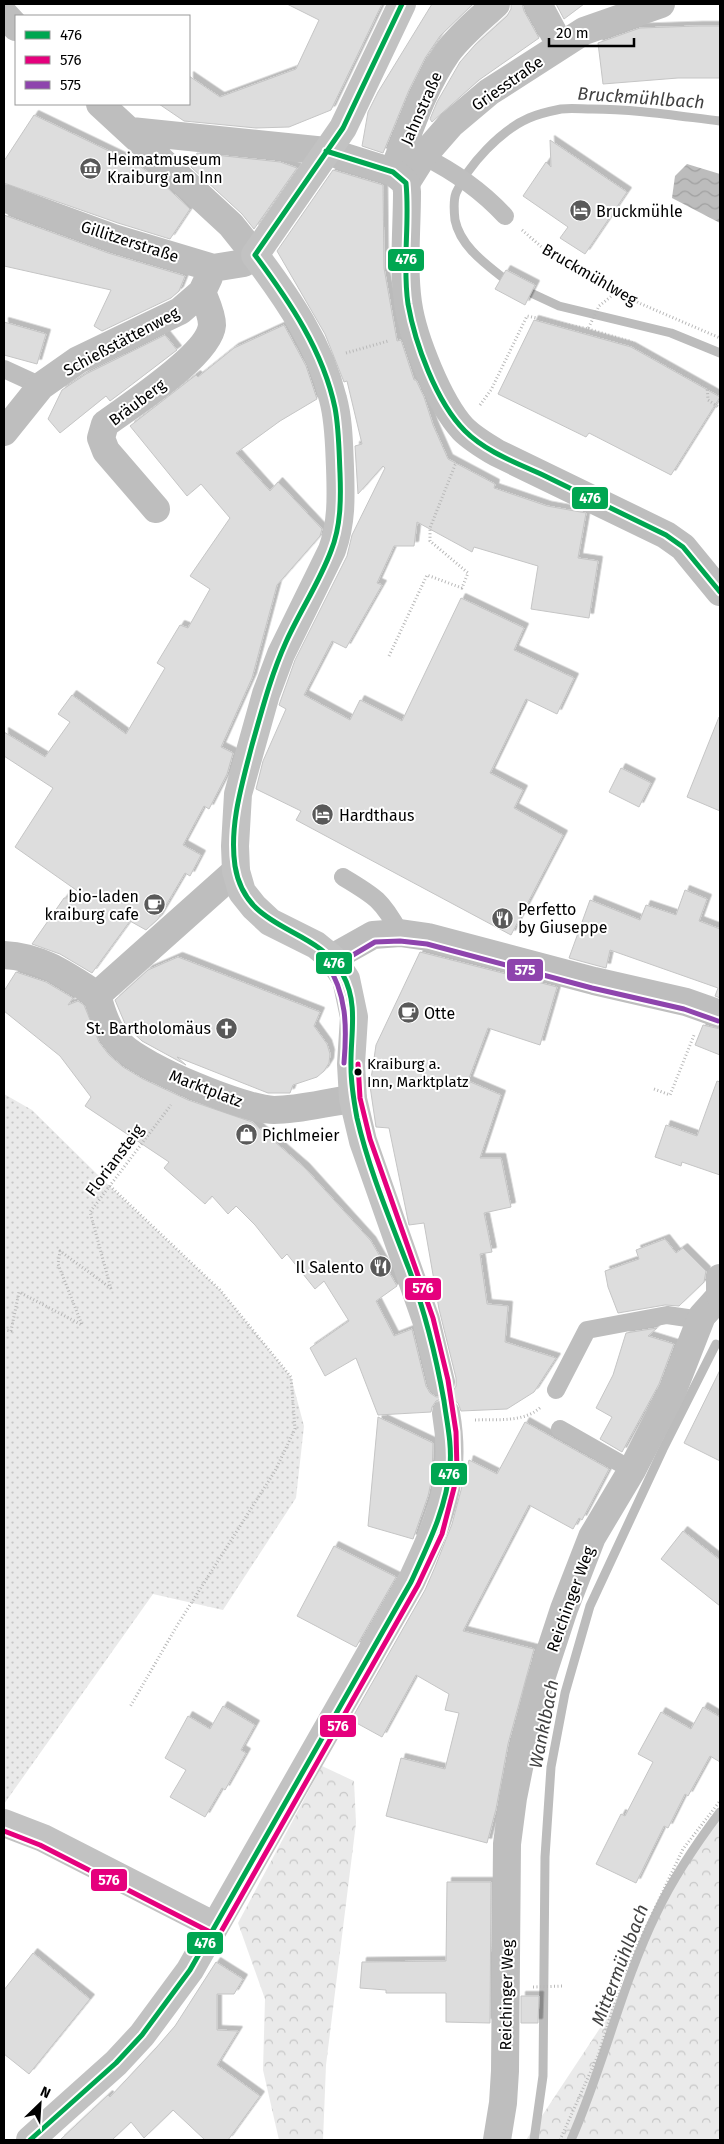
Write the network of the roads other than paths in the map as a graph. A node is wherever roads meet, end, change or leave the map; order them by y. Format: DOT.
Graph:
graph roads {
  1 [pos="402,4"];
  2 [pos="496,4"];
  3 [pos="538,4"];
  4 [pos="661,4"];
  5 [pos="4,14"];
  6 [pos="15,26"];
  7 [pos="560,45"];
  8 [pos="101,105"];
  9 [pos="131,131"];
  10 [pos="326,151"];
  11 [pos="424,156"];
  12 [pos="399,178"];
  13 [pos="4,198"];
  14 [pos="505,216"];
  15 [pos="255,255"];
  16 [pos="207,280"];
  17 [pos="4,369"];
  18 [pos="41,386"];
  19 [pos="4,432"];
  20 [pos="156,509"];
  21 [pos="720,592"];
  22 [pos="236,871"];
  23 [pos="343,877"];
  24 [pos="400,933"];
  25 [pos="4,955"];
  26 [pos="332,958"];
  27 [pos="97,995"];
  28 [pos="712,1011"];
  29 [pos="354,1099"];
  30 [pos="720,1278"];
  31 [pos="720,1296"];
  32 [pos="702,1316"];
  33 [pos="441,1382"];
  34 [pos="556,1390"];
  35 [pos="446,1413"];
  36 [pos="560,1429"];
  37 [pos="632,1470"];
  38 [pos="4,1823"];
  39 [pos="215,1926"];
  40 [pos="30,2140"];
  41 [pos="497,2140"];
  1 -- 10 [label="main road"];
  2 -- 12 [label="street, Jahnstraße"];
  3 -- 7 [label="street"];
  4 -- 7 [label="street, Griesstraße"];
  5 -- 6 [label="street"];
  7 -- 11 [label="street, Griesstraße"];
  8 -- 9 [label="street"];
  9 -- 10 [label="street"];
  9 -- 15 [label="street"];
  10 -- 12 [label="street"];
  10 -- 15 [label="main road"];
  11 -- 12 [label="street, Griesstraße"];
  11 -- 14 [label="lane"];
  12 -- 21 [label="street"];
  13 -- 16 [label="street, Gillitzerstraße"];
  15 -- 16 [label="street, Gillitzerstraße"];
  15 -- 22 [label="main road"];
  16 -- 18 [label="street, Schießstättenweg"];
  16 -- 20 [label="street, Bräuberg"];
  17 -- 18 [label="lane"];
  18 -- 19 [label="street, Schießstättenweg"];
  22 -- 26 [label="main road"];
  22 -- 27 [label="street"];
  23 -- 24 [label="lane"];
  24 -- 26 [label="street"];
  24 -- 28 [label="street"];
  25 -- 27 [label="street"];
  26 -- 29 [label="main road"];
  27 -- 29 [label="street, Marktplatz"];
  29 -- 33 [label="main road"];
  30 -- 31 [label="street"];
  31 -- 32 [label="street, Reichinger Weg"];
  32 -- 34 [label="lane"];
  32 -- 37 [label="street, Reichinger Weg"];
  35 -- 39 [label="main road"];
  36 -- 37 [label="lane"];
  37 -- 41 [label="street, Reichinger Weg"];
  38 -- 39 [label="main road"];
  39 -- 40 [label="main road"];
}
